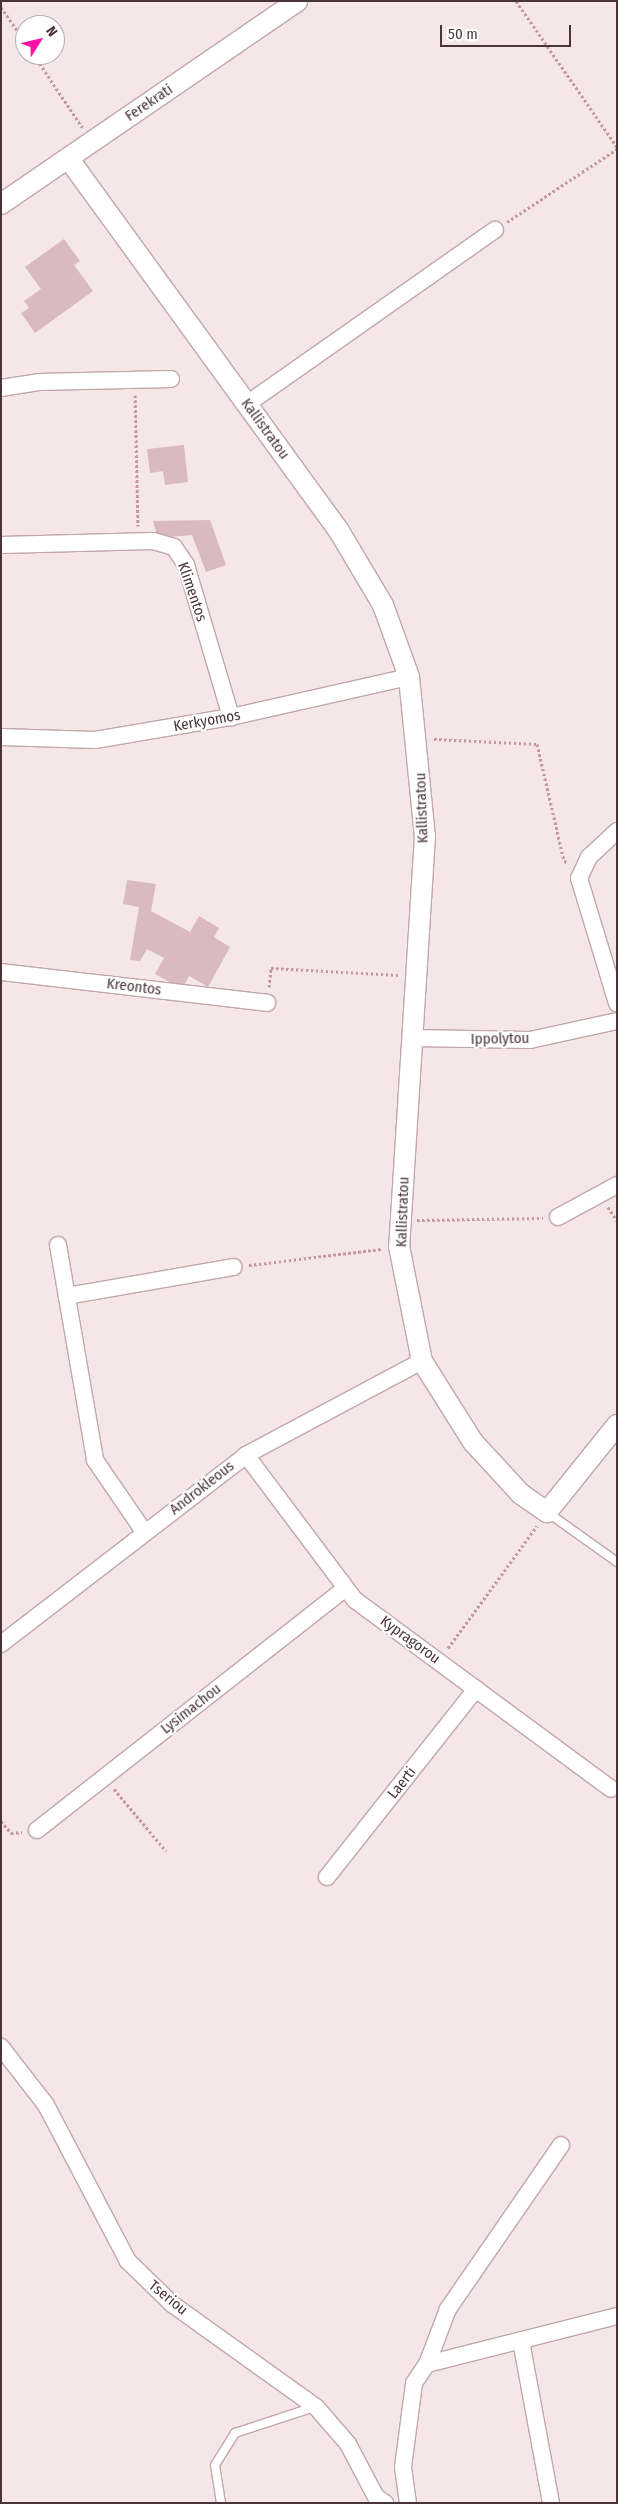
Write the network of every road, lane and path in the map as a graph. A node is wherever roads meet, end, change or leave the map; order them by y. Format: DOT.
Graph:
graph roads {
  1 [pos="297,1"];
  2 [pos="516,1"];
  3 [pos="1,7"];
  4 [pos="15,27"];
  5 [pos="41,65"];
  6 [pos="92,142"];
  7 [pos="617,148"];
  8 [pos="68,158"];
  9 [pos="1,204"];
  10 [pos="495,230"];
  11 [pos="133,380"];
  12 [pos="171,380"];
  13 [pos="1,388"];
  14 [pos="247,404"];
  15 [pos="138,542"];
  16 [pos="1,544"];
  17 [pos="409,677"];
  18 [pos="232,717"];
  19 [pos="1,737"];
  20 [pos="418,739"];
  21 [pos="617,831"];
  22 [pos="583,869"];
  23 [pos="1,972"];
  24 [pos="416,976"];
  25 [pos="268,1003"];
  26 [pos="617,1003"];
  27 [pos="617,1021"];
  28 [pos="412,1038"];
  29 [pos="617,1185"];
  30 [pos="558,1217"];
  31 [pos="401,1220"];
  32 [pos="58,1245"];
  33 [pos="400,1246"];
  34 [pos="234,1267"];
  35 [pos="67,1296"];
  36 [pos="422,1362"];
  37 [pos="617,1425"];
  38 [pos="246,1454"];
  39 [pos="547,1512"];
  40 [pos="145,1533"];
  41 [pos="617,1562"];
  42 [pos="346,1588"];
  43 [pos="1,1644"];
  44 [pos="438,1661"];
  45 [pos="476,1689"];
  46 [pos="104,1777"];
  47 [pos="611,1789"];
  48 [pos="1,1821"];
  49 [pos="37,1830"];
  50 [pos="166,1851"];
  51 [pos="328,1877"];
  52 [pos="1,2047"];
  53 [pos="561,2145"];
  54 [pos="617,2316"];
  55 [pos="521,2341"];
  56 [pos="427,2364"];
  57 [pos="316,2407"];
  58 [pos="221,2503"];
  59 [pos="385,2503"];
  60 [pos="408,2503"];
  61 [pos="551,2503"];
  1 -- 6 [label="street, Ferekrati"];
  2 -- 7 [label="path"];
  3 -- 4 [label="path"];
  5 -- 6 [label="path"];
  6 -- 8 [label="street, Ferekrati"];
  7 -- 10 [label="path"];
  8 -- 9 [label="street, Ferekrati"];
  8 -- 14 [label="street, Kallistratou"];
  10 -- 14 [label="street"];
  11 -- 12 [label="street"];
  11 -- 13 [label="street"];
  11 -- 15 [label="path"];
  14 -- 17 [label="street, Kallistratou"];
  15 -- 16 [label="street, Klimentos"];
  15 -- 18 [label="street, Klimentos"];
  17 -- 18 [label="street, Kerkyomos"];
  17 -- 20 [label="street, Kallistratou"];
  18 -- 19 [label="street, Kerkyomos"];
  20 -- 22 [label="path"];
  20 -- 24 [label="street, Kallistratou"];
  21 -- 22 [label="street"];
  22 -- 26 [label="street"];
  23 -- 25 [label="street, Kreontos"];
  24 -- 25 [label="path"];
  24 -- 28 [label="street, Kallistratou"];
  27 -- 28 [label="street, Ippolytou"];
  28 -- 31 [label="street, Kallistratou"];
  29 -- 30 [label="street"];
  30 -- 31 [label="path"];
  31 -- 33 [label="street, Kallistratou"];
  32 -- 35 [label="street"];
  33 -- 34 [label="path"];
  33 -- 36 [label="street, Kallistratou"];
  34 -- 35 [label="street"];
  35 -- 40 [label="street"];
  36 -- 38 [label="street, Androkleous"];
  36 -- 39 [label="street, Kallistratou"];
  37 -- 39 [label="street"];
  38 -- 40 [label="street, Androkleous"];
  38 -- 42 [label="street, Kypragorou"];
  39 -- 41 [label="lane"];
  39 -- 44 [label="path"];
  40 -- 43 [label="street, Androkleous"];
  42 -- 44 [label="street, Kypragorou"];
  42 -- 46 [label="street, Lysimachou"];
  44 -- 45 [label="street, Kypragorou"];
  45 -- 47 [label="street, Kypragorou"];
  45 -- 51 [label="street, Laerti"];
  46 -- 49 [label="street, Lysimachou"];
  46 -- 50 [label="path"];
  48 -- 49 [label="path"];
  52 -- 57 [label="street, Tseriou"];
  53 -- 56 [label="street"];
  54 -- 55 [label="street"];
  55 -- 56 [label="street"];
  55 -- 61 [label="street"];
  56 -- 60 [label="street"];
  57 -- 58 [label="lane"];
  57 -- 59 [label="street, Tseriou"];
}
